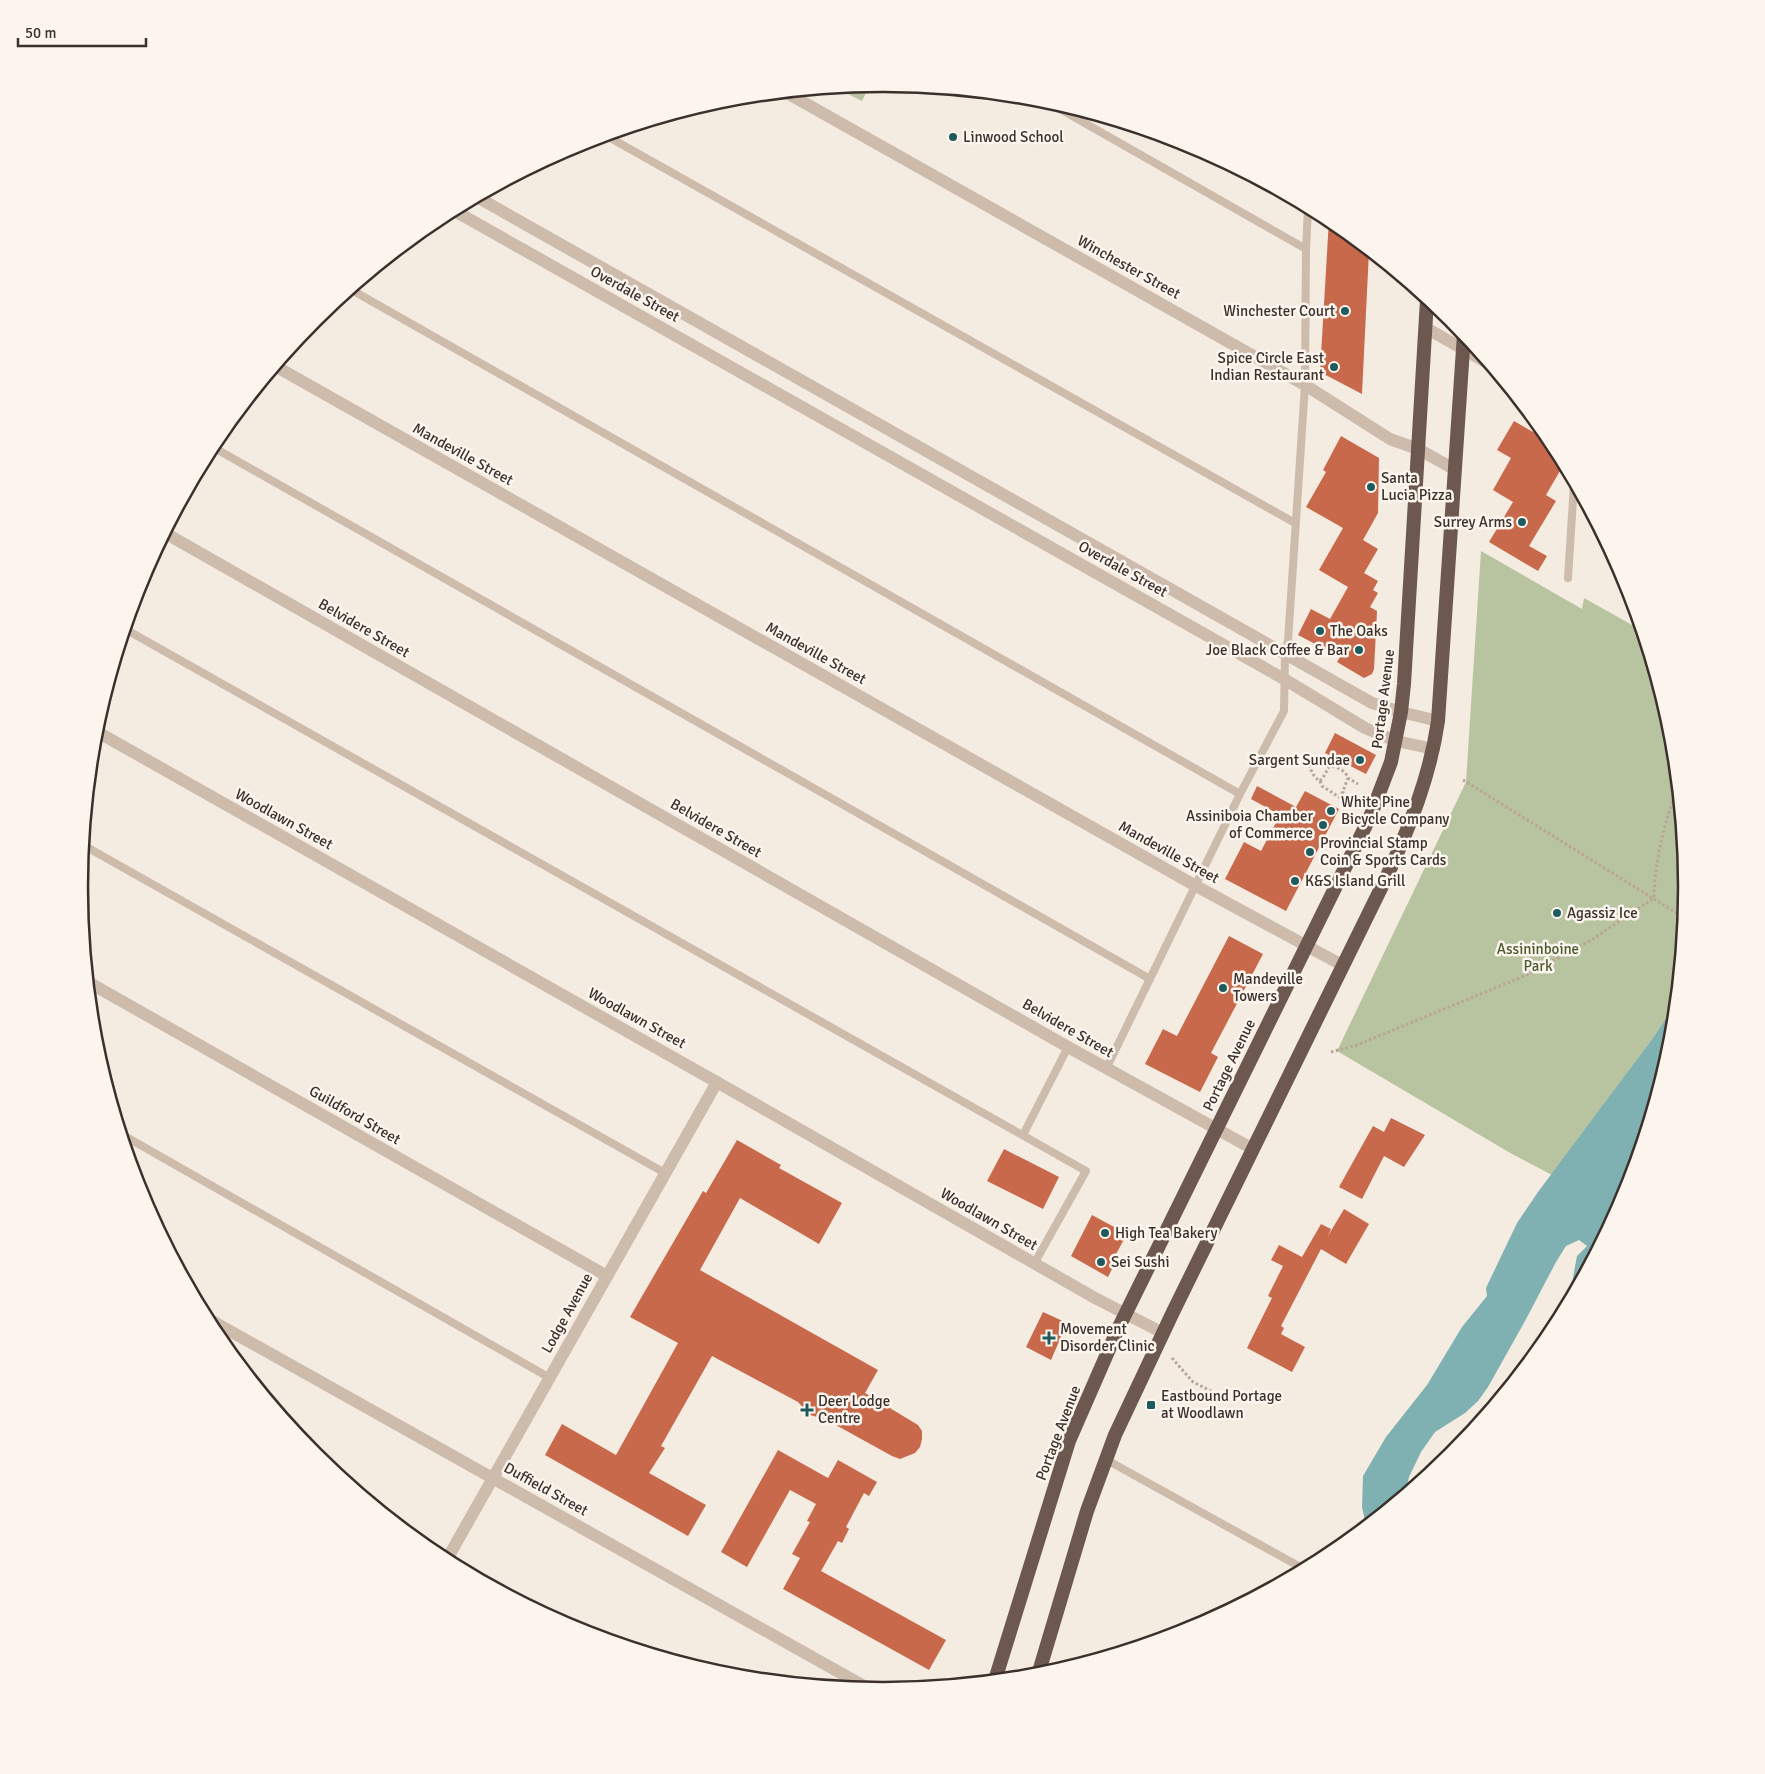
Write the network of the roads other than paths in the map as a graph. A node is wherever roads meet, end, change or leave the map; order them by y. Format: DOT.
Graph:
graph roads {
  1 [pos="795,97"];
  2 [pos="1070,115"];
  3 [pos="613,139"];
  4 [pos="483,200"];
  5 [pos="460,214"];
  6 [pos="1308,216"];
  7 [pos="1306,249"];
  8 [pos="355,292"];
  9 [pos="1427,308"];
  10 [pos="1426,328"];
  11 [pos="1463,345"];
  12 [pos="1463,349"];
  13 [pos="1472,354"];
  14 [pos="280,369"];
  15 [pos="1305,385"];
  16 [pos="812,386"];
  17 [pos="801,406"];
  18 [pos="1418,449"];
  19 [pos="218,450"];
  20 [pos="1454,469"];
  21 [pos="1573,493"];
  22 [pos="1295,523"];
  23 [pos="169,536"];
  24 [pos="1568,578"];
  25 [pos="130,632"];
  26 [pos="1285,653"];
  27 [pos="1284,679"];
  28 [pos="1401,712"];
  29 [pos="1438,721"];
  30 [pos="103,735"];
  31 [pos="1396,741"];
  32 [pos="1434,749"];
  33 [pos="1240,794"];
  34 [pos="89,848"];
  35 [pos="1196,886"];
  36 [pos="1306,947"];
  37 [pos="1342,965"];
  38 [pos="1150,979"];
  39 [pos="93,985"];
  40 [pos="1068,1048"];
  41 [pos="1106,1069"];
  42 [pos="717,1082"];
  43 [pos="1216,1130"];
  44 [pos="1023,1135"];
  45 [pos="128,1138"];
  46 [pos="1253,1149"];
  47 [pos="665,1173"];
  48 [pos="1034,1264"];
  49 [pos="607,1276"];
  50 [pos="1125,1314"];
  51 [pos="218,1324"];
  52 [pos="1163,1333"];
  53 [pos="550,1378"];
  54 [pos="1105,1458"];
  55 [pos="493,1478"];
  56 [pos="450,1554"];
  57 [pos="1297,1564"];
  58 [pos="1041,1666"];
  59 [pos="997,1673"];
  60 [pos="854,1681"];
  1 -- 15 [label="street, Winchester Street"];
  2 -- 7 [label="lane"];
  3 -- 22 [label="lane"];
  4 -- 16 [label="street, Overdale Street"];
  5 -- 17 [label="street, Overdale Street"];
  6 -- 7 [label="lane"];
  7 -- 15 [label="lane"];
  8 -- 33 [label="lane"];
  9 -- 10 [label="highway, Portage Avenue"];
  10 -- 12 [label="street"];
  10 -- 18 [label="highway, Portage Avenue"];
  11 -- 12 [label="highway"];
  12 -- 13 [label="street"];
  12 -- 20 [label="highway"];
  14 -- 35 [label="street, Mandeville Street"];
  15 -- 18 [label="street, Winchester Street"];
  15 -- 22 [label="lane"];
  16 -- 17 [label="street"];
  16 -- 26 [label="street, Overdale Street"];
  17 -- 27 [label="street, Overdale Street"];
  18 -- 20 [label="street, Winchester Street"];
  18 -- 28 [label="highway, Portage Avenue"];
  19 -- 38 [label="lane"];
  20 -- 29 [label="highway"];
  21 -- 24 [label="lane"];
  22 -- 26 [label="lane"];
  23 -- 40 [label="street, Belvidere Street"];
  25 -- 44 [label="lane"];
  26 -- 27 [label="lane"];
  26 -- 28 [label="street, Overdale Street"];
  27 -- 31 [label="street, Overdale Street"];
  27 -- 33 [label="lane"];
  28 -- 29 [label="street, Overdale Street"];
  28 -- 31 [label="highway, Portage Avenue"];
  29 -- 32 [label="highway"];
  30 -- 42 [label="street, Woodlawn Street"];
  31 -- 32 [label="street, Overdale Street"];
  31 -- 36 [label="highway, Portage Avenue"];
  32 -- 37 [label="highway"];
  33 -- 35 [label="lane"];
  34 -- 47 [label="lane"];
  35 -- 36 [label="street, Mandeville Street"];
  35 -- 38 [label="lane"];
  36 -- 37 [label="street, Mandeville Street"];
  36 -- 43 [label="highway, Portage Avenue"];
  37 -- 46 [label="highway"];
  38 -- 41 [label="lane"];
  39 -- 49 [label="street, Guildford Street"];
  40 -- 41 [label="street, Belvidere Street"];
  40 -- 44 [label="lane"];
  41 -- 43 [label="street, Belvidere Street"];
  42 -- 47 [label="street, Lodge Avenue"];
  42 -- 48 [label="street, Woodlawn Street"];
  43 -- 46 [label="street, Belvidere Street"];
  43 -- 50 [label="highway, Portage Avenue"];
  44 -- 48 [label="lane"];
  45 -- 53 [label="lane"];
  46 -- 52 [label="highway"];
  47 -- 49 [label="street, Lodge Avenue"];
  48 -- 50 [label="street, Woodlawn Street"];
  49 -- 53 [label="street, Lodge Avenue"];
  50 -- 52 [label="street, Woodlawn Street"];
  50 -- 59 [label="highway, Portage Avenue"];
  51 -- 55 [label="street, Duffield Street"];
  52 -- 54 [label="highway"];
  53 -- 55 [label="street, Lodge Avenue"];
  54 -- 57 [label="lane"];
  54 -- 58 [label="highway"];
  55 -- 56 [label="street, Lodge Avenue"];
  55 -- 60 [label="street, Duffield Street"];
}
